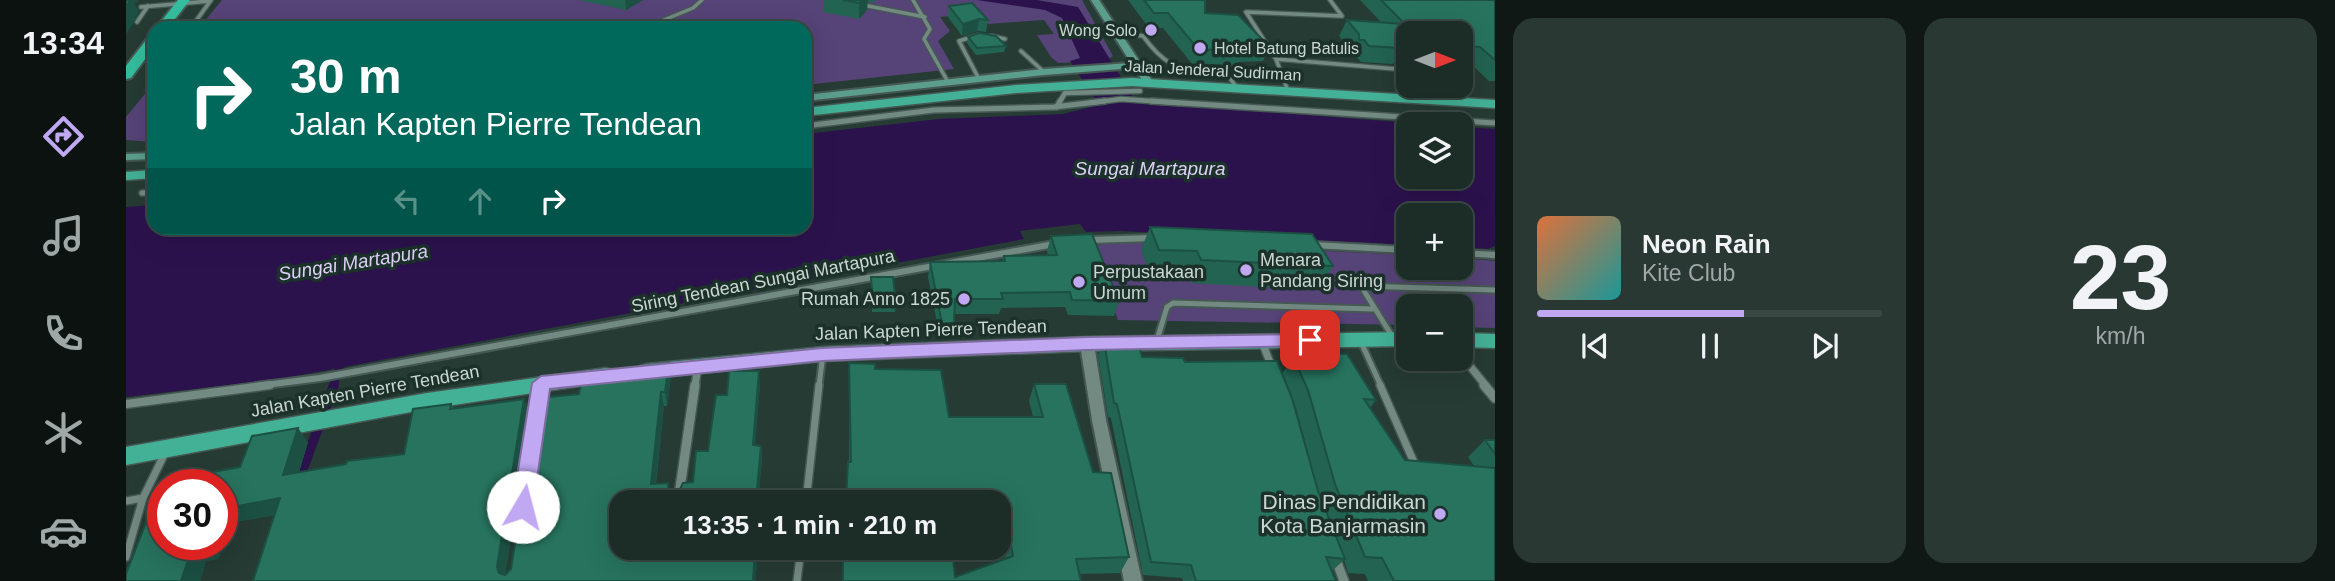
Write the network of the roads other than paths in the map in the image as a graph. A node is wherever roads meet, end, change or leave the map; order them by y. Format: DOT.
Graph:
graph roads {
  1 [pos="147,0"];
  2 [pos="702,0"];
  3 [pos="913,0"];
  4 [pos="1095,0"];
  5 [pos="1330,0"];
  6 [pos="210,1"];
  7 [pos="182,2"];
  8 [pos="862,5"];
  9 [pos="148,6"];
  10 [pos="925,17"];
  11 [pos="167,21"];
  12 [pos="196,21"];
  13 [pos="661,21"];
  14 [pos="137,22"];
  15 [pos="1114,32"];
  16 [pos="1005,39"];
  17 [pos="147,47"];
  18 [pos="1021,51"];
  19 [pos="1276,59"];
  20 [pos="1138,65"];
  21 [pos="1396,69"];
  22 [pos="128,70"];
  23 [pos="1044,72"];
  24 [pos="979,79"];
  25 [pos="948,82"];
  26 [pos="1140,85"];
  27 [pos="1079,88"];
  28 [pos="1237,88"];
  29 [pos="1288,91"];
  30 [pos="812,97"];
  31 [pos="1456,98"];
  32 [pos="1460,102"];
  33 [pos="1495,104"];
  34 [pos="1057,107"];
  35 [pos="812,111"];
  36 [pos="1495,123"];
  37 [pos="812,124"];
  38 [pos="147,156"];
  39 [pos="126,157"];
  40 [pos="147,174"];
  41 [pos="126,176"];
  42 [pos="142,193"];
  43 [pos="147,193"];
  44 [pos="1163,239"];
  45 [pos="1086,240"];
  46 [pos="1061,243"];
  47 [pos="1309,245"];
  48 [pos="1396,249"];
  49 [pos="1473,254"];
  50 [pos="1495,255"];
  51 [pos="1495,290"];
  52 [pos="1373,309"];
  53 [pos="1396,334"];
  54 [pos="1359,339"];
  55 [pos="1396,339"];
  56 [pos="1473,340"];
  57 [pos="1261,341"];
  58 [pos="1495,341"];
  59 [pos="1156,343"];
  60 [pos="1087,344"];
  61 [pos="822,354"];
  62 [pos="698,365"];
  63 [pos="1473,370"];
  64 [pos="1275,375"];
  65 [pos="1495,398"];
  66 [pos="126,404"];
  67 [pos="168,447"];
  68 [pos="126,456"];
  69 [pos="1420,475"];
  70 [pos="680,490"];
  71 [pos="807,490"];
  72 [pos="143,498"];
  73 [pos="126,501"];
  74 [pos="1331,547"];
  75 [pos="126,557"];
  76 [pos="800,560"];
  77 [pos="797,581"];
  78 [pos="1133,581"];
  79 [pos="1345,581"];
  1 -- 9 [label="lane"];
  2 -- 13 [label="lane"];
  3 -- 10 [label="lane"];
  4 -- 15 [label="main road"];
  5 -- 19 [label="lane"];
  6 -- 7 [label="lane"];
  6 -- 12 [label="lane"];
  7 -- 9 [label="lane"];
  7 -- 11 [label="highway"];
  8 -- 10 [label="lane"];
  9 -- 14 [label="lane"];
  10 -- 25 [label="lane"];
  15 -- 20 [label="main road"];
  15 -- 28 [label="lane"];
  16 -- 24 [label="lane"];
  17 -- 22 [label="highway"];
  18 -- 23 [label="lane"];
  19 -- 21 [label="lane"];
  19 -- 29 [label="lane"];
  20 -- 23 [label="main road, Jalan Jenderal Sudirman"];
  20 -- 26 [label="main road"];
  23 -- 24 [label="main road, Jalan Jenderal Sudirman"];
  24 -- 25 [label="main road, Jalan Jenderal Sudirman"];
  25 -- 30 [label="main road, Jalan Jenderal Sudirman"];
  26 -- 27 [label="main road, Jalan Jenderal Sudirman"];
  26 -- 28 [label="main road, Jalan Jenderal Sudirman"];
  27 -- 34 [label="street"];
  27 -- 35 [label="main road, Jalan Jenderal Sudirman"];
  28 -- 29 [label="main road, Jalan Jenderal Sudirman"];
  29 -- 32 [label="main road, Jalan Jenderal Sudirman"];
  31 -- 32 [label="lane"];
  32 -- 33 [label="main road, Jalan Jenderal Sudirman"];
  34 -- 36 [label="street"];
  34 -- 37 [label="street"];
  38 -- 39 [label="main road"];
  40 -- 41 [label="main road"];
  42 -- 43 [label="street"];
  44 -- 45 [label="street"];
  46 -- 66 [label="street, Siring Tendean Sungai Martapura"];
  47 -- 48 [label="street"];
  49 -- 50 [label="street"];
  51 -- 52 [label="lane"];
  52 -- 53 [label="lane"];
  52 -- 59 [label="lane"];
  54 -- 55 [label="main road, Jalan Kapten Pierre Tendean"];
  54 -- 57 [label="main road, Jalan Kapten Pierre Tendean"];
  54 -- 69 [label="lane"];
  56 -- 58 [label="main road"];
  57 -- 59 [label="main road, Jalan Kapten Pierre Tendean"];
  57 -- 64 [label="street"];
  59 -- 60 [label="main road, Jalan Kapten Pierre Tendean"];
  60 -- 61 [label="main road, Jalan Kapten Pierre Tendean"];
  60 -- 78 [label="street"];
  61 -- 62 [label="main road, Jalan Kapten Pierre Tendean"];
  61 -- 71 [label="lane"];
  62 -- 67 [label="main road, Jalan Kapten Pierre Tendean"];
  62 -- 70 [label="street"];
  63 -- 65 [label="street"];
  67 -- 68 [label="main road, Jalan Kapten Pierre Tendean"];
  67 -- 72 [label="lane"];
  72 -- 73 [label="lane"];
  72 -- 75 [label="lane"];
  74 -- 79 [label="street"];
  76 -- 77 [label="lane"];
}
